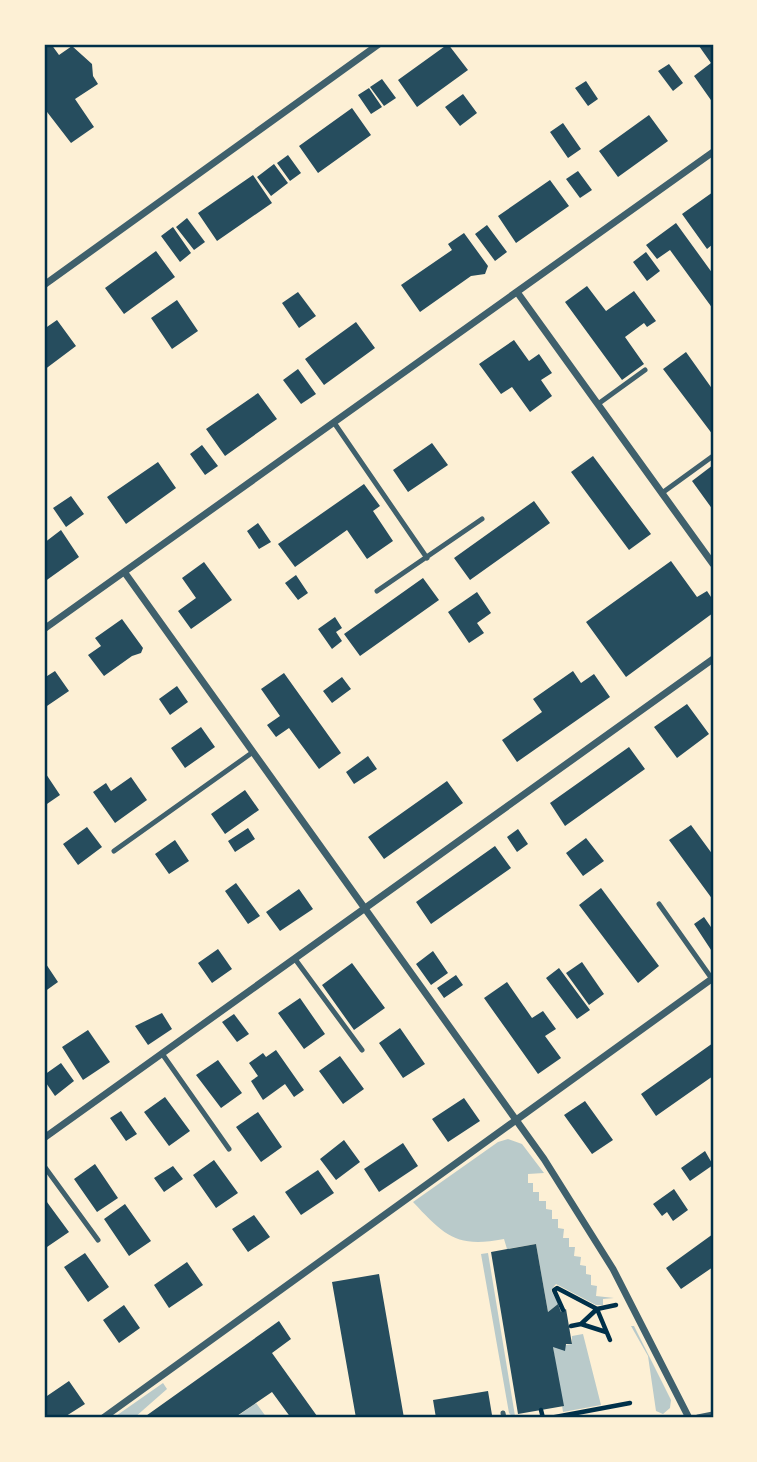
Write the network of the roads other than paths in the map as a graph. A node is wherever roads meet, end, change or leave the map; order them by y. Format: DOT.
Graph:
graph roads {
  1 [pos="379,44"];
  2 [pos="713,152"];
  3 [pos="44,285"];
  4 [pos="517,292"];
  5 [pos="645,370"];
  6 [pos="598,404"];
  7 [pos="335,425"];
  8 [pos="713,456"];
  9 [pos="662,494"];
  10 [pos="482,520"];
  11 [pos="427,558"];
  12 [pos="713,564"];
  13 [pos="125,573"];
  14 [pos="377,591"];
  15 [pos="44,629"];
  16 [pos="713,659"];
  17 [pos="253,752"];
  18 [pos="114,851"];
  19 [pos="659,904"];
  20 [pos="364,910"];
  21 [pos="295,959"];
  22 [pos="712,978"];
  23 [pos="362,1050"];
  24 [pos="163,1055"];
  25 [pos="517,1121"];
  26 [pos="44,1138"];
  27 [pos="229,1149"];
  28 [pos="44,1166"];
  29 [pos="98,1240"];
  30 [pos="713,1415"];
  31 [pos="103,1418"];
  32 [pos="689,1418"];
  33 [pos="698,1418"];
  1 -- 3 [label="street"];
  2 -- 4 [label="street"];
  4 -- 6 [label="street"];
  4 -- 7 [label="street"];
  5 -- 6 [label="lane"];
  6 -- 9 [label="street"];
  7 -- 11 [label="lane"];
  7 -- 13 [label="street"];
  8 -- 9 [label="lane"];
  9 -- 12 [label="street"];
  10 -- 11 [label="lane"];
  11 -- 14 [label="lane"];
  13 -- 15 [label="street"];
  13 -- 17 [label="street"];
  16 -- 20 [label="street"];
  17 -- 18 [label="lane"];
  17 -- 20 [label="street"];
  19 -- 22 [label="lane"];
  20 -- 21 [label="street"];
  20 -- 25 [label="street"];
  21 -- 23 [label="lane"];
  21 -- 24 [label="street"];
  22 -- 25 [label="street"];
  24 -- 26 [label="street"];
  24 -- 27 [label="lane"];
  25 -- 31 [label="street"];
  25 -- 32 [label="street"];
  28 -- 29 [label="lane"];
  30 -- 33 [label="street"];
}
